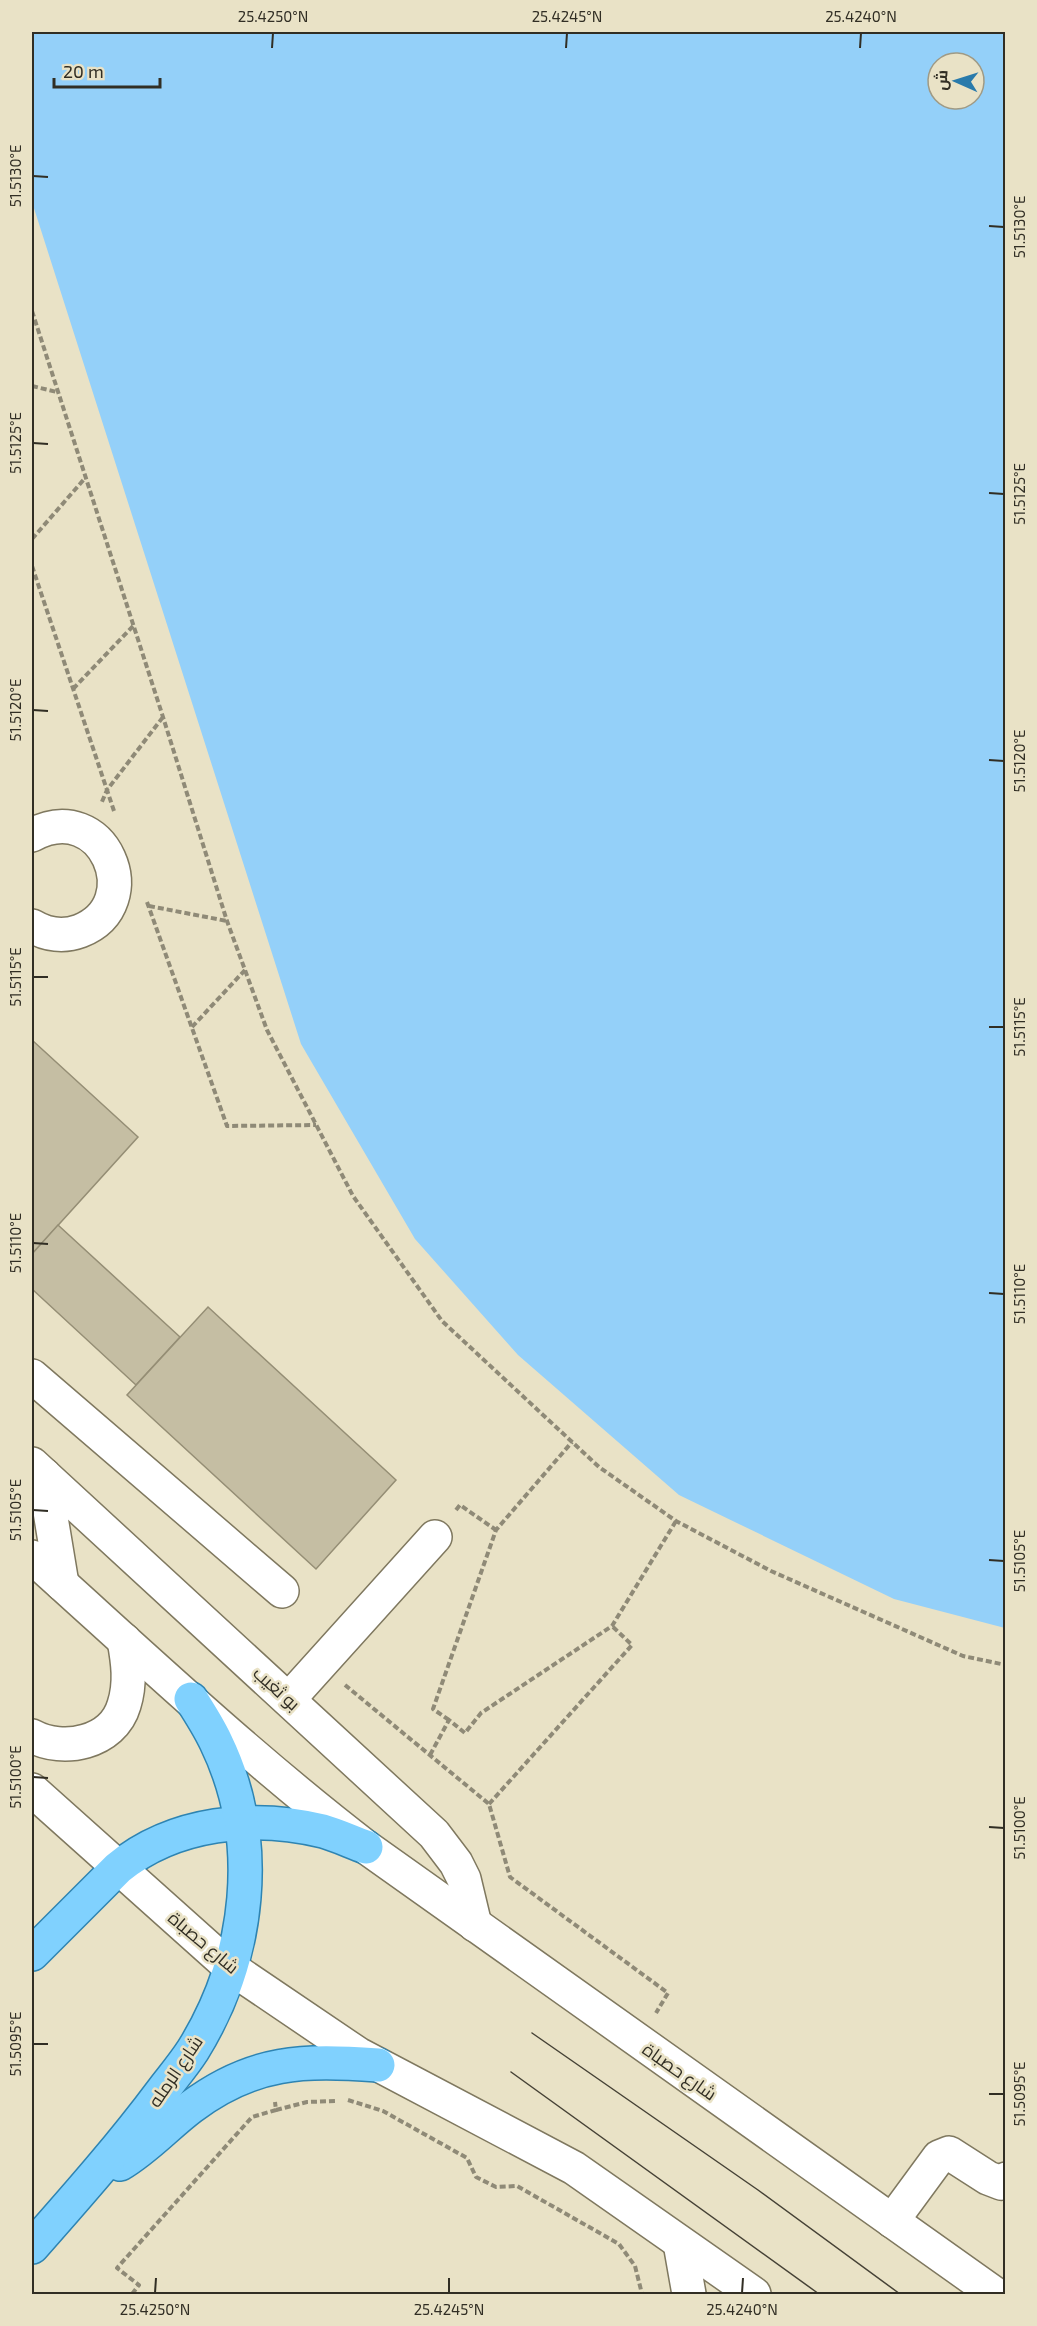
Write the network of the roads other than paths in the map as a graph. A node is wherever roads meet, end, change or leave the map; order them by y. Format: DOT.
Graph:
graph roads {
  1 [pos="32,835"];
  2 [pos="32,928"];
  3 [pos="32,1376"];
  4 [pos="38,1470"];
  5 [pos="435,1537"];
  6 [pos="32,1557"];
  7 [pos="62,1584"];
  8 [pos="282,1591"];
  9 [pos="124,1640"];
  10 [pos="191,1699"];
  11 [pos="289,1699"];
  12 [pos="32,1736"];
  13 [pos="32,1790"];
  14 [pos="242,1824"];
  15 [pos="366,1846"];
  16 [pos="118,1868"];
  17 [pos="475,1925"];
  18 [pos="32,1954"];
  19 [pos="231,1968"];
  20 [pos="378,2065"];
  21 [pos="94,2176"];
  22 [pos="1005,2179"];
  23 [pos="892,2221"];
  24 [pos="680,2243"];
  25 [pos="32,2247"];
  26 [pos="689,2295"];
  27 [pos="753,2295"];
  28 [pos="995,2295"];
  1 -- 2 [label="street"];
  3 -- 8 [label="street"];
  4 -- 7 [label="street, بو ثغيب"];
  4 -- 11 [label="street, بو ثغيب"];
  5 -- 11 [label="street"];
  6 -- 7 [label="street, شارع الرمله"];
  7 -- 9 [label="street, شارع الرمله"];
  9 -- 10 [label="street, شارع الرمله"];
  9 -- 12 [label="street"];
  10 -- 14 [label="main road, شارع الرمله"];
  10 -- 15 [label="street, شارع الرمله"];
  11 -- 17 [label="street, بو ثغيب"];
  13 -- 16 [label="street"];
  14 -- 15 [label="main road"];
  14 -- 16 [label="main road"];
  14 -- 19 [label="main road, شارع الرمله"];
  15 -- 17 [label="street, شارع حصباة"];
  16 -- 18 [label="main road"];
  16 -- 19 [label="street, شارع حصباة"];
  17 -- 23 [label="street, شارع حصباة"];
  19 -- 20 [label="street, شارع حصباة"];
  19 -- 21 [label="main road, شارع الرمله"];
  20 -- 21 [label="main road"];
  20 -- 24 [label="street, شارع حصباة"];
  21 -- 25 [label="main road, شارع الرمله"];
  22 -- 23 [label="street"];
  23 -- 28 [label="street, شارع حصباة"];
  24 -- 26 [label="street"];
  24 -- 27 [label="street, شارع حصباة"];
}
